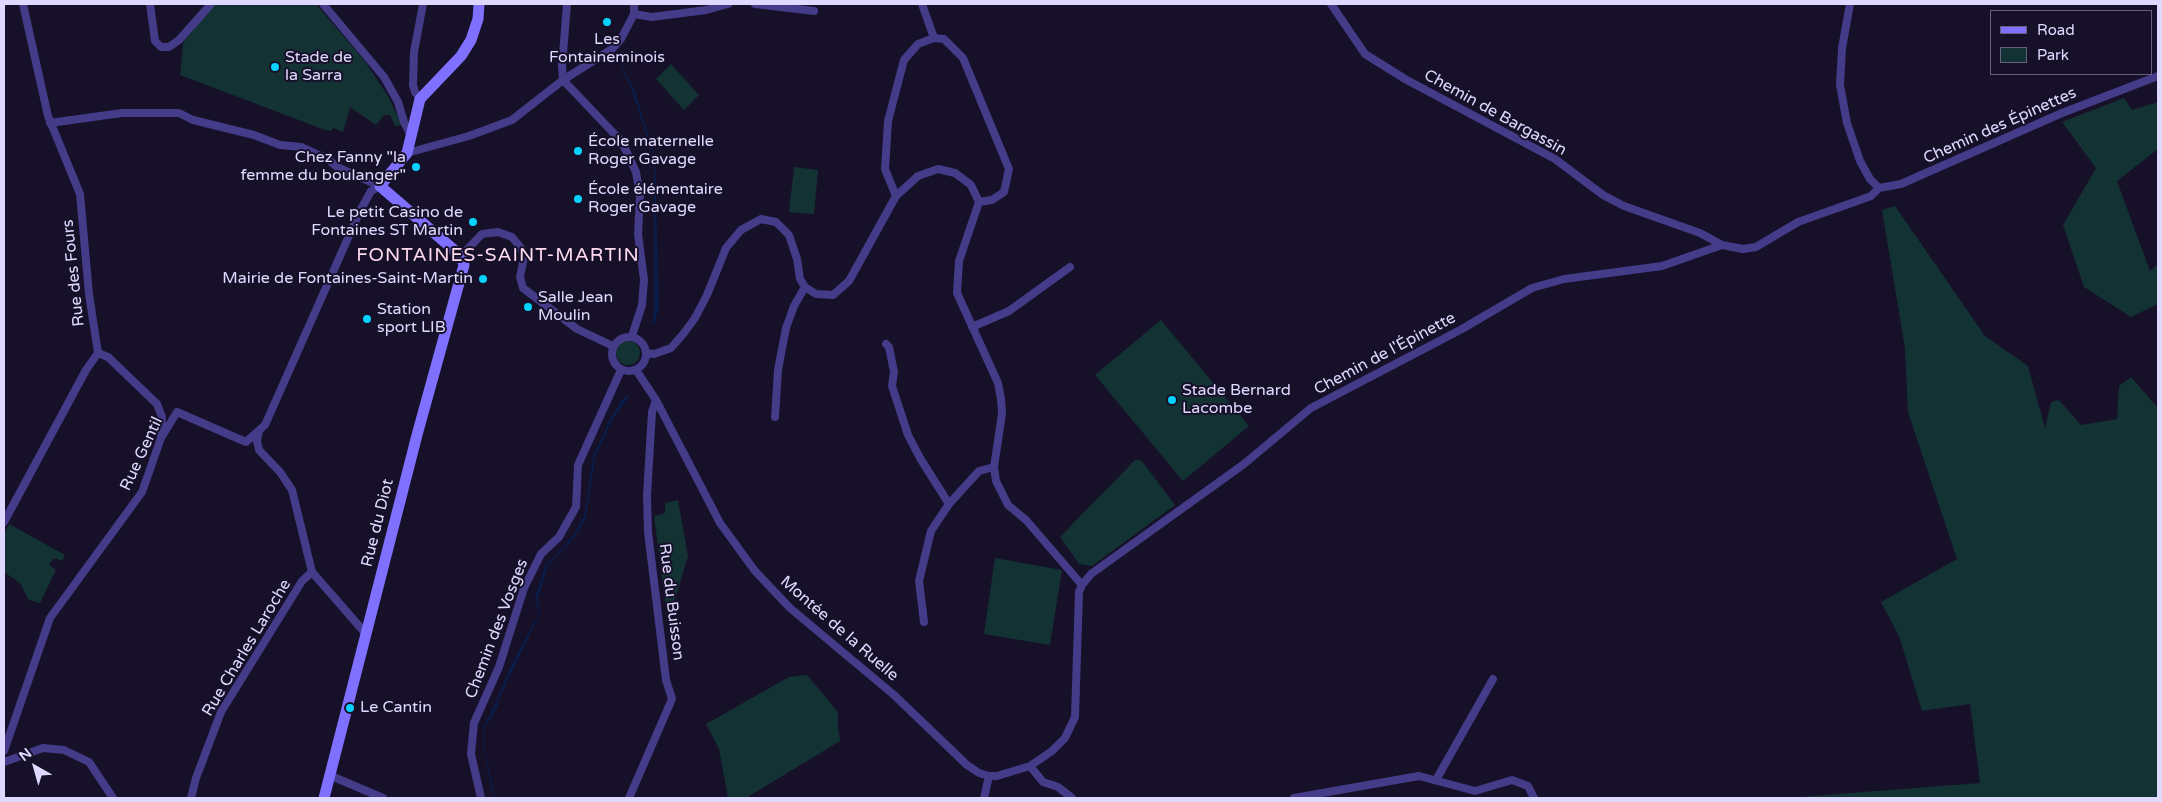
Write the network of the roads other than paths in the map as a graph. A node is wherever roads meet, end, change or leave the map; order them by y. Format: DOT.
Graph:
graph roads {
  1 [pos="23,4"];
  2 [pos="150,4"];
  3 [pos="211,4"];
  4 [pos="323,4"];
  5 [pos="423,4"];
  6 [pos="479,4"];
  7 [pos="568,4"];
  8 [pos="634,4"];
  9 [pos="728,4"];
  10 [pos="755,4"];
  11 [pos="922,4"];
  12 [pos="1331,4"];
  13 [pos="1850,4"];
  14 [pos="814,11"];
  15 [pos="634,14"];
  16 [pos="934,38"];
  17 [pos="2158,76"];
  18 [pos="562,80"];
  19 [pos="420,99"];
  20 [pos="50,123"];
  21 [pos="412,136"];
  22 [pos="407,153"];
  23 [pos="380,186"];
  24 [pos="1879,188"];
  25 [pos="896,196"];
  26 [pos="979,202"];
  27 [pos="1722,245"];
  28 [pos="461,256"];
  29 [pos="1070,267"];
  30 [pos="805,287"];
  31 [pos="972,326"];
  32 [pos="632,336"];
  33 [pos="886,344"];
  34 [pos="613,346"];
  35 [pos="98,353"];
  36 [pos="646,353"];
  37 [pos="621,370"];
  38 [pos="636,370"];
  39 [pos="656,400"];
  40 [pos="774,417"];
  41 [pos="259,431"];
  42 [pos="161,438"];
  43 [pos="994,466"];
  44 [pos="949,504"];
  45 [pos="4,522"];
  46 [pos="312,572"];
  47 [pos="1082,585"];
  48 [pos="924,622"];
  49 [pos="366,634"];
  50 [pos="1492,679"];
  51 [pos="4,751"];
  52 [pos="4,762"];
  53 [pos="1030,766"];
  54 [pos="330,775"];
  55 [pos="989,776"];
  56 [pos="1436,780"];
  57 [pos="113,798"];
  58 [pos="191,798"];
  59 [pos="324,798"];
  60 [pos="382,798"];
  61 [pos="481,798"];
  62 [pos="629,798"];
  63 [pos="984,798"];
  64 [pos="1072,798"];
  65 [pos="1294,798"];
  66 [pos="1534,798"];
  1 -- 20 [label="street, Rue des Fours"];
  2 -- 3 [label="street"];
  4 -- 21 [label="street"];
  5 -- 19 [label="street"];
  6 -- 19 [label="street"];
  7 -- 18 [label="street"];
  8 -- 15 [label="street"];
  9 -- 15 [label="street"];
  10 -- 14 [label="street"];
  11 -- 16 [label="street"];
  12 -- 27 [label="street, Chemin de Bargassin"];
  13 -- 24 [label="street"];
  15 -- 18 [label="street"];
  16 -- 25 [label="street"];
  16 -- 26 [label="street"];
  17 -- 24 [label="street, Chemin des Épinettes"];
  18 -- 22 [label="street"];
  18 -- 32 [label="street"];
  19 -- 21 [label="street"];
  20 -- 23 [label="street"];
  20 -- 35 [label="street, Rue des Fours"];
  21 -- 22 [label="street"];
  22 -- 23 [label="street"];
  23 -- 28 [label="street"];
  23 -- 41 [label="street"];
  24 -- 27 [label="street, Chemin de l'Épinette"];
  25 -- 26 [label="street"];
  25 -- 30 [label="street"];
  26 -- 31 [label="street"];
  27 -- 47 [label="street, Chemin de l'Épinette"];
  28 -- 34 [label="street"];
  28 -- 49 [label="street, Rue du Diot"];
  29 -- 31 [label="street"];
  30 -- 36 [label="street"];
  30 -- 40 [label="street"];
  31 -- 43 [label="street"];
  32 -- 34 [label="street"];
  32 -- 36 [label="street"];
  33 -- 44 [label="street"];
  34 -- 37 [label="street"];
  35 -- 42 [label="street"];
  35 -- 45 [label="street"];
  36 -- 38 [label="street"];
  37 -- 38 [label="street"];
  37 -- 61 [label="street, Chemin des Vosges"];
  38 -- 39 [label="street, Montée de la Ruelle"];
  39 -- 55 [label="street, Montée de la Ruelle"];
  39 -- 62 [label="street, Rue du Buisson"];
  41 -- 42 [label="street, Rue Gentil"];
  41 -- 46 [label="street"];
  42 -- 51 [label="street, Rue Gentil"];
  43 -- 44 [label="street"];
  43 -- 47 [label="street"];
  44 -- 48 [label="street"];
  46 -- 49 [label="street"];
  46 -- 58 [label="street, Rue Charles Laroche"];
  47 -- 53 [label="street"];
  49 -- 54 [label="street, Rue du Diot"];
  50 -- 56 [label="street"];
  52 -- 57 [label="street"];
  53 -- 55 [label="street"];
  53 -- 64 [label="street"];
  54 -- 59 [label="street, Rue du Diot"];
  54 -- 60 [label="street"];
  55 -- 63 [label="street"];
  56 -- 65 [label="street"];
  56 -- 66 [label="street"];
}
